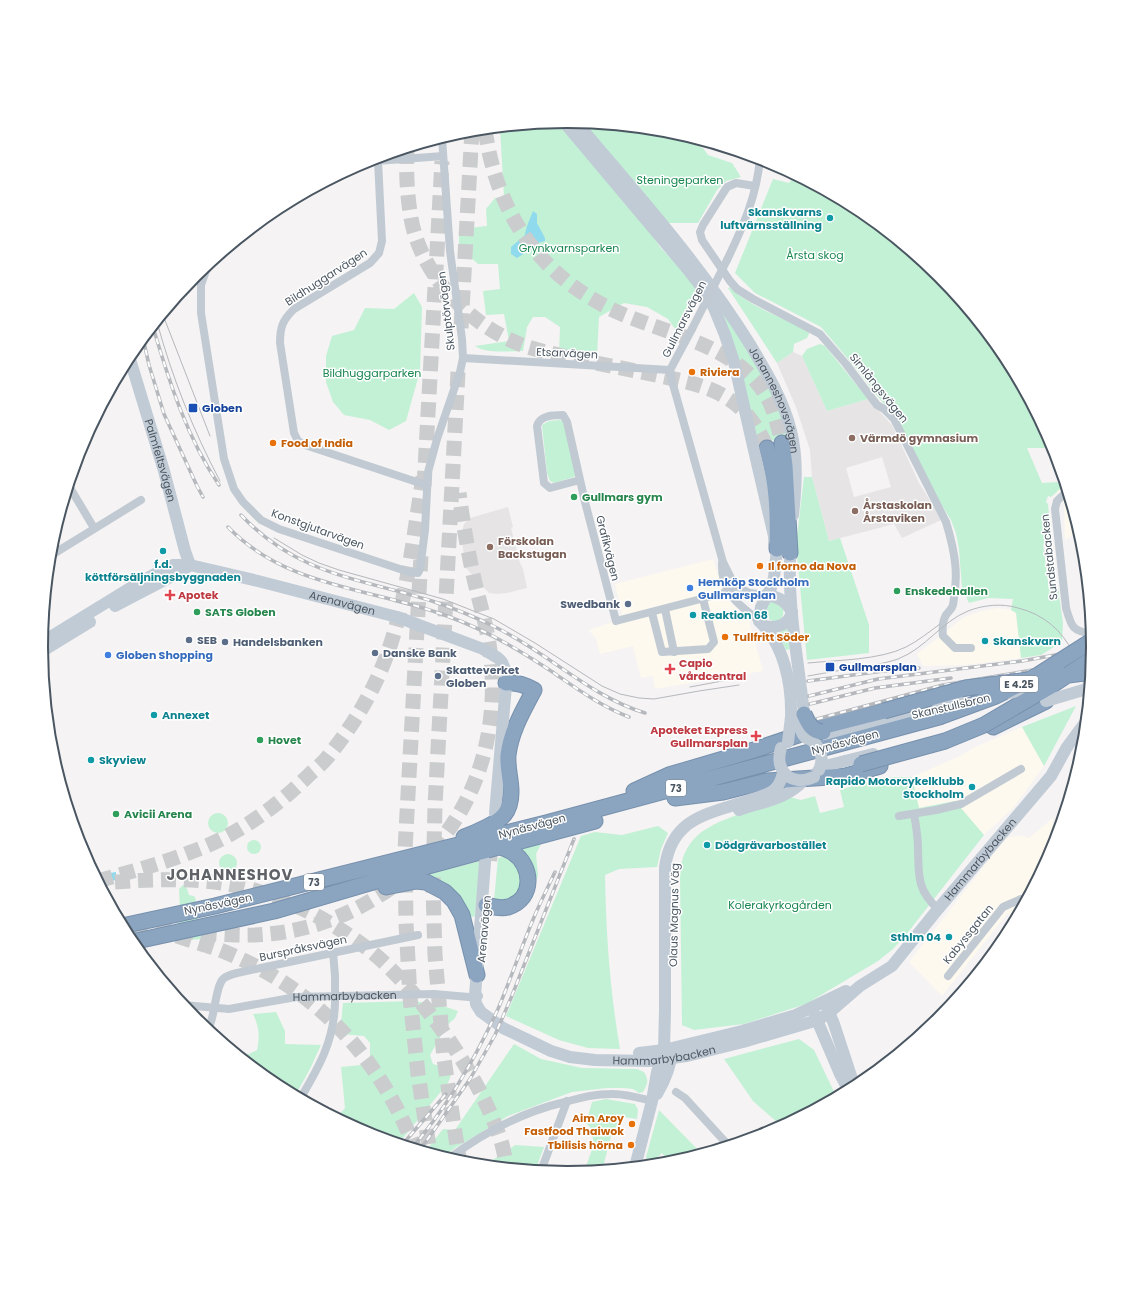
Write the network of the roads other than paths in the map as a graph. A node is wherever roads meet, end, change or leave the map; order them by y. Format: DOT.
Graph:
graph roads {
  1 [pos="568,128"];
  2 [pos="581,128"];
  3 [pos="442,144"];
  4 [pos="443,156"];
  5 [pos="390,160"];
  6 [pos="378,165"];
  7 [pos="759,165"];
  8 [pos="755,186"];
  9 [pos="204,276"];
  10 [pos="462,358"];
  11 [pos="133,365"];
  12 [pos="670,370"];
  13 [pos="782,443"];
  14 [pos="767,448"];
  15 [pos="580,480"];
  16 [pos="426,485"];
  17 [pos="73,492"];
  18 [pos="1063,495"];
  19 [pos="140,500"];
  20 [pos="94,528"];
  21 [pos="784,551"];
  22 [pos="57,552"];
  23 [pos="722,562"];
  24 [pos="190,565"];
  25 [pos="418,573"];
  26 [pos="735,586"];
  27 [pos="728,592"];
  28 [pos="766,595"];
  29 [pos="703,599"];
  30 [pos="665,610"];
  31 [pos="792,612"];
  32 [pos="652,613"];
  33 [pos="762,623"];
  34 [pos="1087,633"];
  35 [pos="48,638"];
  36 [pos="1087,643"];
  37 [pos="1087,644"];
  38 [pos="48,648"];
  39 [pos="971,648"];
  40 [pos="674,652"];
  41 [pos="1087,657"];
  42 [pos="1087,662"];
  43 [pos="1086,673"];
  44 [pos="1086,676"];
  45 [pos="504,683"];
  46 [pos="1085,689"];
  47 [pos="1046,701"];
  48 [pos="798,716"];
  49 [pos="941,722"];
  50 [pos="1080,729"];
  51 [pos="808,738"];
  52 [pos="785,745"];
  53 [pos="1020,769"];
  54 [pos="783,773"];
  55 [pos="812,776"];
  56 [pos="634,791"];
  57 [pos="674,798"];
  58 [pos="749,804"];
  59 [pos="493,814"];
  60 [pos="914,814"];
  61 [pos="899,816"];
  62 [pos="469,835"];
  63 [pos="500,847"];
  64 [pos="413,857"];
  65 [pos="1021,899"];
  66 [pos="486,905"];
  67 [pos="938,909"];
  68 [pos="274,911"];
  69 [pos="141,921"];
  70 [pos="127,922"];
  71 [pos="129,924"];
  72 [pos="418,935"];
  73 [pos="139,940"];
  74 [pos="333,952"];
  75 [pos="477,975"];
  76 [pos="948,976"];
  77 [pos="478,996"];
  78 [pos="192,1006"];
  79 [pos="827,1007"];
  80 [pos="215,1008"];
  81 [pos="812,1008"];
  82 [pos="818,1020"];
  83 [pos="210,1024"];
  84 [pos="667,1054"];
  85 [pos="853,1081"];
  86 [pos="846,1085"];
  87 [pos="676,1092"];
  88 [pos="303,1094"];
  89 [pos="567,1101"];
  90 [pos="652,1101"];
  91 [pos="725,1142"];
  92 [pos="455,1154"];
  93 [pos="639,1163"];
  94 [pos="543,1166"];
  1 -- 21 [label="main road, Johanneshovsvägen"];
  2 -- 21 [label="main road, Johanneshovsvägen"];
  3 -- 4 [label="street, Skulptörvägen"];
  4 -- 5 [label="street"];
  4 -- 10 [label="street, Skulptörvägen"];
  6 -- 16 [label="street, Bildhuggarvägen"];
  7 -- 8 [label="street, Gullmarsvägen"];
  8 -- 12 [label="street, Gullmarsvägen, bridge"];
  8 -- 39 [label="street, Simlångsvägen"];
  9 -- 25 [label="street, Konstgjutarvägen"];
  10 -- 12 [label="street, Etsarvägen"];
  10 -- 16 [label="street, Skulptörvägen"];
  11 -- 24 [label="main road, Palmfeltsvägen"];
  12 -- 23 [label="street, Gullmarsvägen"];
  13 -- 21 [label="highway"];
  14 -- 21 [label="highway"];
  15 -- 15 [label="street, Grafikvägen"];
  15 -- 32 [label="street, Grafikvägen"];
  16 -- 25 [label="street, Skulptörvägen"];
  17 -- 20 [label="street"];
  18 -- 34 [label="street, Sundstabacken"];
  19 -- 20 [label="street"];
  20 -- 22 [label="street"];
  21 -- 28 [label="main road, Johanneshovsvägen"];
  21 -- 31 [label="main road, Johanneshovsvägen"];
  23 -- 26 [label="street, Gullmarsvägen"];
  23 -- 27 [label="street, Gullmarsvägen"];
  24 -- 35 [label="main road, Arenavägen"];
  24 -- 38 [label="main road"];
  24 -- 45 [label="main road, Arenavägen"];
  26 -- 27 [label="street"];
  26 -- 28 [label="street"];
  27 -- 29 [label="street"];
  27 -- 33 [label="street, Gullmarsvägen"];
  28 -- 31 [label="main road"];
  28 -- 33 [label="main road"];
  29 -- 30 [label="street"];
  29 -- 40 [label="street"];
  30 -- 32 [label="street"];
  30 -- 40 [label="street"];
  31 -- 33 [label="main road"];
  31 -- 48 [label="main road, Johanneshovsvägen"];
  32 -- 40 [label="street"];
  33 -- 48 [label="main road, Johanneshovsvägen"];
  36 -- 48 [label="highway, bridge"];
  37 -- 49 [label="highway, E 4.25, bridge"];
  41 -- 49 [label="highway, E 4.25, bridge"];
  42 -- 55 [label="highway, bridge"];
  43 -- 56 [label="highway, bridge"];
  44 -- 51 [label="main road, Skanstullsbron, bridge"];
  45 -- 59 [label="main road, Arenavägen"];
  45 -- 62 [label="highway"];
  46 -- 47 [label="main road, Skanstullsbron, bridge"];
  47 -- 55 [label="main road, Skanstullsbron, bridge"];
  47 -- 57 [label="highway"];
  48 -- 51 [label="main road, Johanneshovsvägen, bridge"];
  48 -- 52 [label="main road, Johanneshovsvägen, bridge"];
  49 -- 57 [label="highway, Nynäsvägen / 73"];
  49 -- 64 [label="highway, Nynäsvägen / 73"];
  50 -- 67 [label="main road, Hammarbybacken"];
  51 -- 52 [label="main road"];
  51 -- 55 [label="main road, bridge"];
  52 -- 54 [label="main road, bridge"];
  52 -- 56 [label="highway"];
  53 -- 60 [label="street"];
  54 -- 55 [label="main road, bridge"];
  54 -- 58 [label="main road, Olaus Magnus Väg, bridge"];
  55 -- 58 [label="main road, Olaus Magnus Väg"];
  56 -- 62 [label="highway"];
  57 -- 63 [label="highway, Nynäsvägen / 73"];
  58 -- 84 [label="main road, Olaus Magnus Väg"];
  60 -- 61 [label="street"];
  60 -- 67 [label="street"];
  62 -- 64 [label="highway"];
  63 -- 66 [label="highway"];
  63 -- 68 [label="highway, Nynäsvägen / 73"];
  64 -- 69 [label="highway, Nynäsvägen / 73"];
  65 -- 76 [label="street, Kabyssgatan"];
  66 -- 75 [label="main road, Arenavägen"];
  66 -- 77 [label="main road, Arenavägen"];
  67 -- 79 [label="main road, Hammarbybacken"];
  68 -- 73 [label="highway, Nynäsvägen / 73"];
  68 -- 75 [label="highway"];
  69 -- 70 [label="highway"];
  69 -- 71 [label="highway, Nynäsvägen / 73"];
  72 -- 74 [label="street, Burspråksvägen"];
  74 -- 80 [label="street, Burspråksvägen"];
  74 -- 88 [label="street, bridge"];
  75 -- 77 [label="main road, Arenavägen"];
  77 -- 80 [label="street, Hammarbybacken"];
  77 -- 84 [label="main road, Hammarbybacken"];
  78 -- 80 [label="street, Hammarbybacken"];
  79 -- 81 [label="main road, Hammarbybacken"];
  79 -- 82 [label="main road, Hammarbybacken"];
  79 -- 85 [label="main road"];
  80 -- 83 [label="street, Burspråksvägen"];
  81 -- 82 [label="main road"];
  81 -- 84 [label="main road, Hammarbybacken"];
  82 -- 84 [label="main road, Hammarbybacken"];
  82 -- 86 [label="main road"];
  84 -- 90 [label="main road, Olaus Magnus Väg"];
  87 -- 91 [label="street"];
  89 -- 90 [label="street"];
  89 -- 92 [label="street"];
  89 -- 94 [label="street"];
  90 -- 93 [label="main road, Olaus Magnus Väg"];
}
